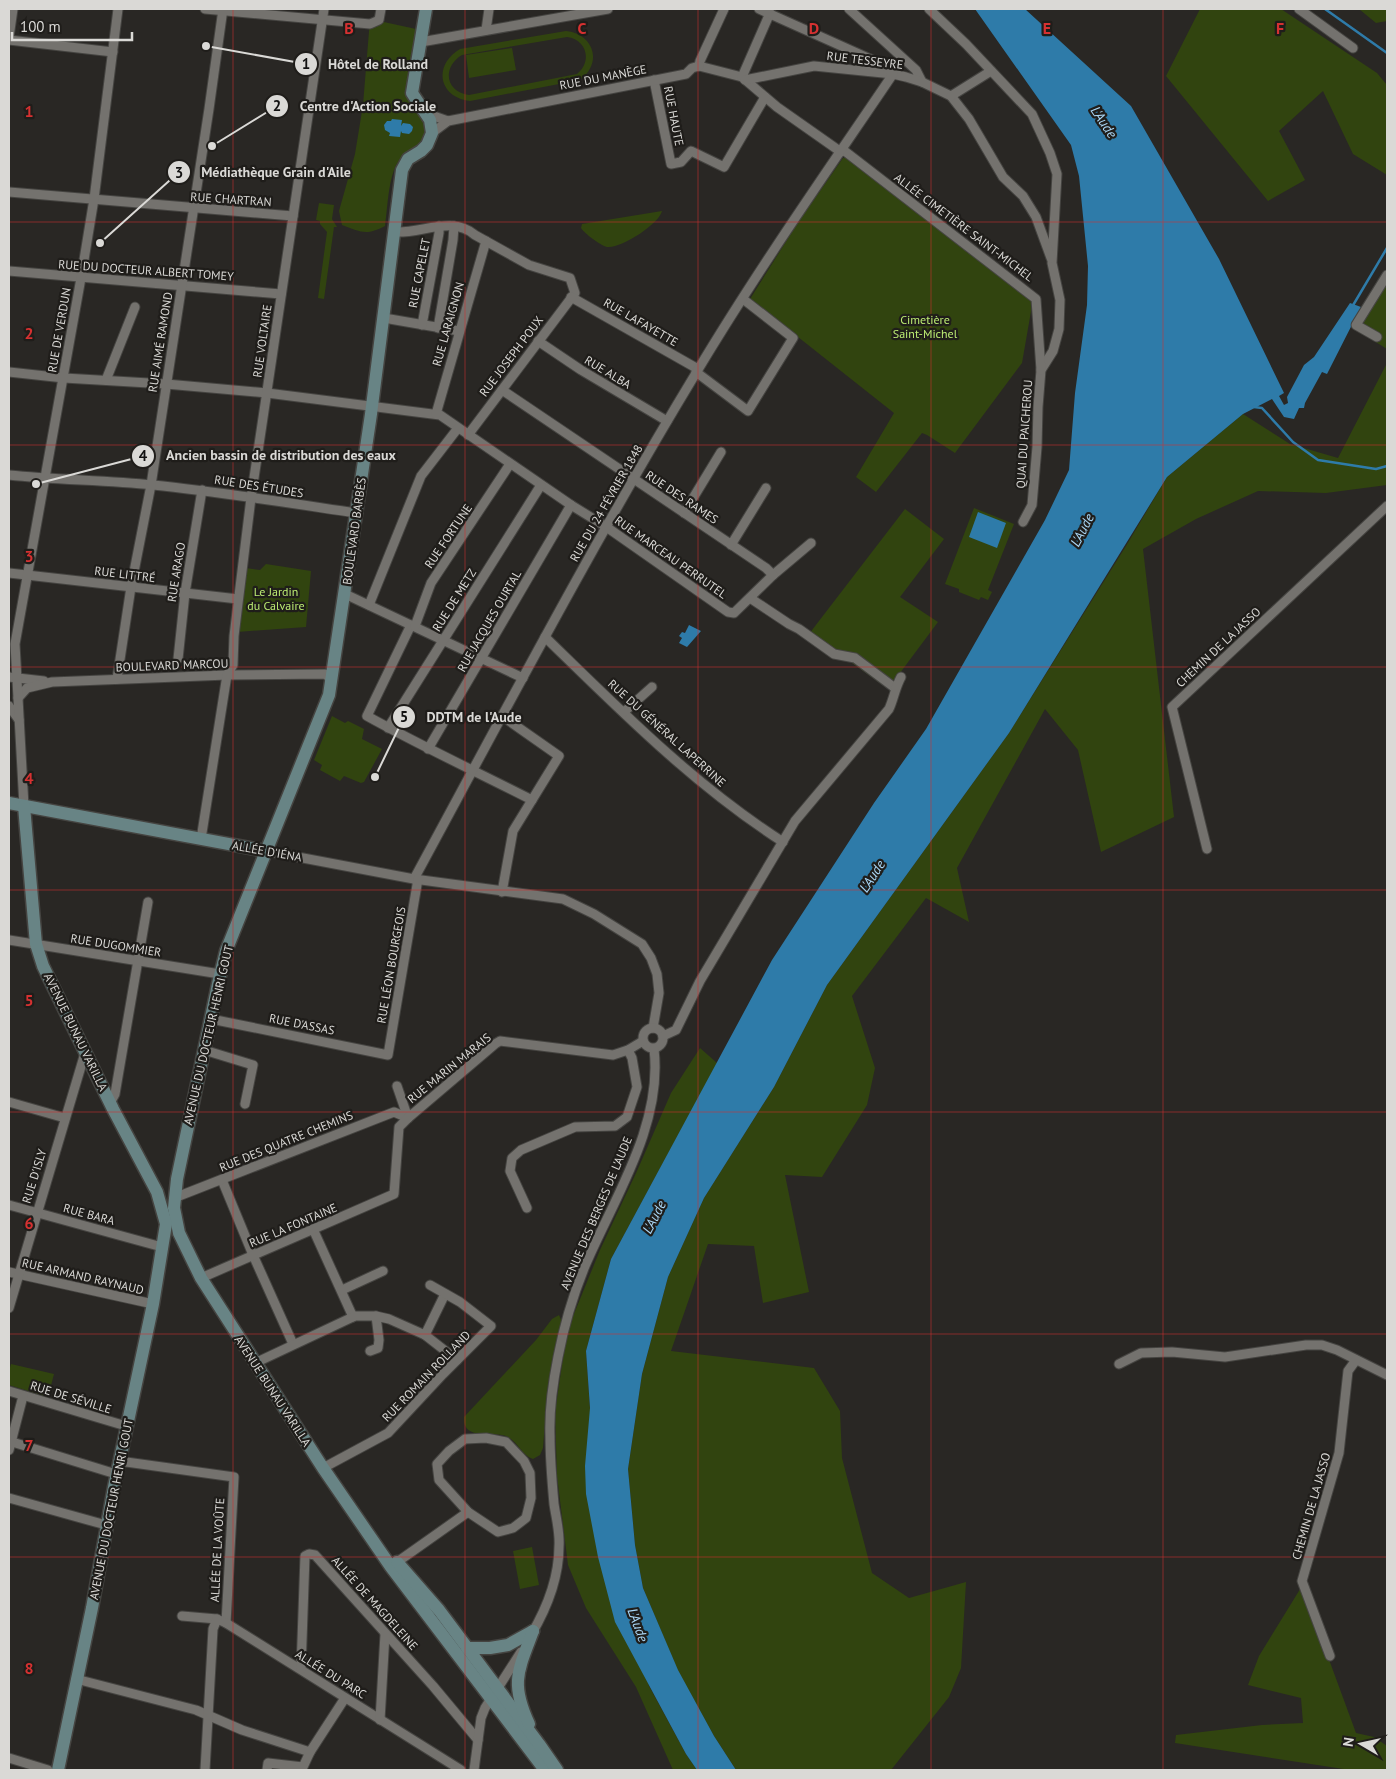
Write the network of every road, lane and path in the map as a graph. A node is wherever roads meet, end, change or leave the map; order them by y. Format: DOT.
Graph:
graph roads {
  1 [pos="13,9"];
  2 [pos="118,9"];
  3 [pos="205,9"];
  4 [pos="324,9"];
  5 [pos="381,9"];
  6 [pos="426,9"];
  7 [pos="490,9"];
  8 [pos="608,9"];
  9 [pos="724,9"];
  10 [pos="759,9"];
  11 [pos="849,9"];
  12 [pos="929,9"];
  13 [pos="1299,9"];
  14 [pos="222,10"];
  15 [pos="594,10"];
  16 [pos="770,13"];
  17 [pos="323,20"];
  18 [pos="486,30"];
  19 [pos="9,38"];
  20 [pos="421,42"];
  21 [pos="1353,48"];
  22 [pos="113,52"];
  23 [pos="699,66"];
  24 [pos="991,72"];
  25 [pos="893,74"];
  26 [pos="743,78"];
  27 [pos="654,80"];
  28 [pos="922,82"];
  29 [pos="951,96"];
  30 [pos="765,97"];
  31 [pos="425,113"];
  32 [pos="448,121"];
  33 [pos="432,132"];
  34 [pos="841,150"];
  35 [pos="9,192"];
  36 [pos="94,199"];
  37 [pos="194,208"];
  38 [pos="1055,214"];
  39 [pos="293,216"];
  40 [pos="1036,217"];
  41 [pos="439,226"];
  42 [pos="454,226"];
  43 [pos="395,232"];
  44 [pos="486,241"];
  45 [pos="1052,263"];
  46 [pos="9,271"];
  47 [pos="1387,275"];
  48 [pos="81,278"];
  49 [pos="181,285"];
  50 [pos="281,294"];
  51 [pos="573,295"];
  52 [pos="743,299"];
  53 [pos="135,307"];
  54 [pos="384,318"];
  55 [pos="422,325"];
  56 [pos="438,328"];
  57 [pos="459,331"];
  58 [pos="1377,337"];
  59 [pos="538,341"];
  60 [pos="1041,370"];
  61 [pos="697,371"];
  62 [pos="9,372"];
  63 [pos="64,378"];
  64 [pos="106,380"];
  65 [pos="166,384"];
  66 [pos="502,390"];
  67 [pos="267,393"];
  68 [pos="372,406"];
  69 [pos="436,414"];
  70 [pos="667,421"];
  71 [pos="458,428"];
  72 [pos="468,435"];
  73 [pos="721,452"];
  74 [pos="510,464"];
  75 [pos="9,475"];
  76 [pos="46,479"];
  77 [pos="633,479"];
  78 [pos="541,484"];
  79 [pos="150,485"];
  80 [pos="766,488"];
  81 [pos="202,490"];
  82 [pos="251,498"];
  83 [pos="571,505"];
  84 [pos="1387,506"];
  85 [pos="356,513"];
  86 [pos="684,513"];
  87 [pos="1023,522"];
  88 [pos="605,526"];
  89 [pos="811,543"];
  90 [pos="731,545"];
  91 [pos="9,573"];
  92 [pos="27,575"];
  93 [pos="773,575"];
  94 [pos="131,587"];
  95 [pos="185,593"];
  96 [pos="345,594"];
  97 [pos="750,598"];
  98 [pos="238,599"];
  99 [pos="369,604"];
  100 [pos="413,626"];
  101 [pos="545,637"];
  102 [pos="443,640"];
  103 [pos="15,655"];
  104 [pos="178,659"];
  105 [pos="481,659"];
  106 [pos="9,664"];
  107 [pos="227,676"];
  108 [pos="901,677"];
  109 [pos="12,678"];
  110 [pos="523,678"];
  111 [pos="117,679"];
  112 [pos="331,679"];
  113 [pos="52,682"];
  114 [pos="652,687"];
  115 [pos="895,688"];
  116 [pos="18,698"];
  117 [pos="9,706"];
  118 [pos="624,712"];
  119 [pos="502,716"];
  120 [pos="19,720"];
  121 [pos="388,728"];
  122 [pos="428,749"];
  123 [pos="473,770"];
  124 [pos="532,800"];
  125 [pos="9,804"];
  126 [pos="24,806"];
  127 [pos="201,839"];
  128 [pos="783,842"];
  129 [pos="1207,849"];
  130 [pos="266,851"];
  131 [pos="416,879"];
  132 [pos="502,892"];
  133 [pos="148,902"];
  134 [pos="9,940"];
  135 [pos="36,944"];
  136 [pos="138,961"];
  137 [pos="220,974"];
  138 [pos="211,1019"];
  139 [pos="653,1028"];
  140 [pos="663,1036"];
  141 [pos="643,1041"];
  142 [pos="654,1049"];
  143 [pos="204,1050"];
  144 [pos="628,1050"];
  145 [pos="85,1053"];
  146 [pos="388,1055"];
  147 [pos="397,1086"];
  148 [pos="9,1102"];
  149 [pos="110,1103"];
  150 [pos="245,1104"];
  151 [pos="65,1118"];
  152 [pos="408,1118"];
  153 [pos="222,1180"];
  154 [pos="157,1192"];
  155 [pos="175,1194"];
  156 [pos="394,1194"];
  157 [pos="9,1205"];
  158 [pos="527,1208"];
  159 [pos="36,1212"];
  160 [pos="313,1229"];
  161 [pos="176,1231"];
  162 [pos="162,1247"];
  163 [pos="253,1255"];
  164 [pos="383,1270"];
  165 [pos="9,1272"];
  166 [pos="19,1275"];
  167 [pos="201,1278"];
  168 [pos="430,1285"];
  169 [pos="342,1290"];
  170 [pos="445,1294"];
  171 [pos="153,1304"];
  172 [pos="9,1308"];
  173 [pos="376,1316"];
  174 [pos="353,1317"];
  175 [pos="425,1335"];
  176 [pos="293,1344"];
  177 [pos="370,1351"];
  178 [pos="457,1360"];
  179 [pos="1356,1360"];
  180 [pos="255,1364"];
  181 [pos="1119,1364"];
  182 [pos="1387,1374"];
  183 [pos="9,1391"];
  184 [pos="23,1396"];
  185 [pos="126,1426"];
  186 [pos="10,1444"];
  187 [pos="118,1467"];
  188 [pos="323,1468"];
  189 [pos="9,1498"];
  190 [pos="468,1512"];
  191 [pos="106,1525"];
  192 [pos="394,1565"];
  193 [pos="182,1616"];
  194 [pos="216,1619"];
  195 [pos="226,1623"];
  196 [pos="533,1631"];
  197 [pos="385,1634"];
  198 [pos="467,1648"];
  199 [pos="1330,1656"];
  200 [pos="301,1670"];
  201 [pos="76,1679"];
  202 [pos="494,1694"];
  203 [pos="345,1698"];
  204 [pos="208,1715"];
  205 [pos="380,1720"];
  206 [pos="478,1740"];
  207 [pos="539,1744"];
  208 [pos="310,1752"];
  209 [pos="9,1758"];
  210 [pos="306,1769"];
  211 [pos="48,1770"];
  212 [pos="58,1770"];
  213 [pos="205,1770"];
  214 [pos="267,1770"];
  215 [pos="461,1770"];
  216 [pos="474,1770"];
  217 [pos="545,1770"];
  218 [pos="556,1770"];
  1 -- 19 [label="street"];
  2 -- 22 [label="street, RUE DE VERDUN"];
  3 -- 14 [label="street"];
  4 -- 17 [label="street, RUE VOLTAIRE"];
  5 -- 17 [label="street"];
  6 -- 20 [label="main road"];
  7 -- 18 [label="street"];
  8 -- 15 [label="street"];
  9 -- 23 [label="street"];
  10 -- 16 [label="street"];
  11 -- 28 [label="street"];
  12 -- 24 [label="street, QUAI DU PAICHEROU"];
  13 -- 21 [label="street"];
  14 -- 17 [label="street"];
  14 -- 37 [label="street, RUE AIMÉ RAMOND"];
  15 -- 18 [label="street"];
  16 -- 25 [label="street"];
  16 -- 26 [label="street"];
  17 -- 39 [label="street, RUE VOLTAIRE"];
  18 -- 20 [label="street"];
  19 -- 22 [label="street"];
  20 -- 31 [label="main road"];
  22 -- 36 [label="street, RUE DE VERDUN"];
  23 -- 26 [label="street"];
  23 -- 27 [label="street, RUE DU MANÈGE"];
  24 -- 29 [label="street"];
  24 -- 38 [label="street, QUAI DU PAICHEROU"];
  25 -- 26 [label="street, RUE TESSEYRE"];
  25 -- 28 [label="street, RUE TESSEYRE"];
  25 -- 34 [label="street, RUE DU 24 FÉVRIER 1848"];
  26 -- 30 [label="street, ALLÉE CIMETIÈRE SAINT-MICHEL"];
  27 -- 30 [label="street, RUE HAUTE"];
  27 -- 32 [label="street, RUE DU MANÈGE"];
  28 -- 29 [label="street, RUE TESSEYRE"];
  29 -- 40 [label="street, RUE TESSEYRE"];
  30 -- 34 [label="street, ALLÉE CIMETIÈRE SAINT-MICHEL"];
  31 -- 32 [label="street"];
  31 -- 33 [label="main road"];
  32 -- 33 [label="street, RUE DU MANÈGE"];
  33 -- 43 [label="main road, BOULEVARD BARBÈS"];
  34 -- 52 [label="street, RUE DU 24 FÉVRIER 1848"];
  34 -- 60 [label="street, ALLÉE CIMETIÈRE SAINT-MICHEL"];
  35 -- 36 [label="street, RUE CHARTRAN"];
  36 -- 37 [label="street, RUE CHARTRAN"];
  36 -- 48 [label="street, RUE DE VERDUN"];
  37 -- 39 [label="street, RUE CHARTRAN"];
  37 -- 49 [label="street, RUE AIMÉ RAMOND"];
  38 -- 40 [label="street"];
  38 -- 45 [label="street, QUAI DU PAICHEROU"];
  39 -- 50 [label="street, RUE VOLTAIRE"];
  40 -- 45 [label="street, RUE TESSEYRE"];
  41 -- 42 [label="street"];
  41 -- 43 [label="street"];
  41 -- 55 [label="street, RUE CAPELET"];
  42 -- 44 [label="street"];
  42 -- 56 [label="street"];
  43 -- 54 [label="main road, BOULEVARD BARBÈS"];
  44 -- 51 [label="street, RUE LAFAYETTE"];
  44 -- 57 [label="street, RUE LARAIGNON"];
  45 -- 60 [label="street, QUAI DU PAICHEROU"];
  46 -- 48 [label="street, RUE DU DOCTEUR ALBERT TOMEY"];
  47 -- 58 [label="street"];
  48 -- 49 [label="street, RUE DU DOCTEUR ALBERT TOMEY"];
  48 -- 63 [label="street, RUE DE VERDUN"];
  49 -- 50 [label="street, RUE DU DOCTEUR ALBERT TOMEY"];
  49 -- 65 [label="street, RUE AIMÉ RAMOND"];
  50 -- 67 [label="street, RUE VOLTAIRE"];
  51 -- 59 [label="street, RUE JOSEPH POUX"];
  51 -- 61 [label="street, RUE LAFAYETTE"];
  52 -- 61 [label="street, RUE DU 24 FÉVRIER 1848"];
  52 -- 61 [label="street, RUE LAFAYETTE"];
  53 -- 64 [label="street"];
  54 -- 55 [label="street"];
  54 -- 68 [label="main road, BOULEVARD BARBÈS"];
  55 -- 56 [label="street"];
  56 -- 57 [label="street"];
  57 -- 69 [label="street, RUE LARAIGNON"];
  59 -- 66 [label="street, RUE JOSEPH POUX"];
  59 -- 70 [label="street, RUE ALBA"];
  60 -- 87 [label="street, QUAI DU PAICHEROU"];
  61 -- 70 [label="street, RUE DU 24 FÉVRIER 1848"];
  62 -- 63 [label="street, RUE MARCEAU PERRUTEL"];
  63 -- 64 [label="street, RUE MARCEAU PERRUTEL"];
  63 -- 76 [label="street, RUE DE VERDUN"];
  64 -- 65 [label="street, RUE MARCEAU PERRUTEL"];
  65 -- 67 [label="street, RUE MARCEAU PERRUTEL"];
  65 -- 79 [label="street, RUE AIMÉ RAMOND"];
  66 -- 72 [label="street, RUE JOSEPH POUX"];
  66 -- 77 [label="street, RUE DES RAMES"];
  67 -- 68 [label="street, RUE MARCEAU PERRUTEL"];
  67 -- 82 [label="street, RUE VOLTAIRE"];
  68 -- 69 [label="street, RUE MARCEAU PERRUTEL"];
  68 -- 85 [label="main road, BOULEVARD BARBÈS"];
  69 -- 71 [label="street, RUE MARCEAU PERRUTEL"];
  70 -- 77 [label="street, RUE DU 24 FÉVRIER 1848"];
  71 -- 72 [label="street, RUE MARCEAU PERRUTEL"];
  71 -- 99 [label="street"];
  72 -- 74 [label="street, RUE MARCEAU PERRUTEL"];
  73 -- 86 [label="street"];
  74 -- 78 [label="street, RUE MARCEAU PERRUTEL"];
  74 -- 100 [label="street, RUE FORTUNE"];
  75 -- 76 [label="street, RUE DES ÉTUDES"];
  76 -- 79 [label="street, RUE DES ÉTUDES"];
  76 -- 92 [label="street, RUE DE VERDUN"];
  77 -- 86 [label="street, RUE DES RAMES"];
  77 -- 88 [label="street, RUE DU 24 FÉVRIER 1848"];
  78 -- 83 [label="street, RUE MARCEAU PERRUTEL"];
  78 -- 102 [label="street, RUE DE METZ"];
  79 -- 81 [label="street, RUE DES ÉTUDES"];
  79 -- 94 [label="street, RUE AIMÉ RAMOND"];
  80 -- 90 [label="street"];
  81 -- 82 [label="street, RUE DES ÉTUDES"];
  81 -- 95 [label="street, RUE ARAGO"];
  82 -- 85 [label="street, RUE DES ÉTUDES"];
  82 -- 98 [label="street, RUE VOLTAIRE"];
  83 -- 88 [label="street, RUE MARCEAU PERRUTEL"];
  83 -- 105 [label="street, RUE JACQUES OURTAL"];
  84 -- 129 [label="street, CHEMIN DE LA JASSO"];
  85 -- 96 [label="main road, BOULEVARD BARBÈS"];
  86 -- 90 [label="street, RUE DES RAMES"];
  88 -- 97 [label="street, RUE MARCEAU PERRUTEL"];
  88 -- 101 [label="street, RUE DU 24 FÉVRIER 1848"];
  89 -- 93 [label="street, RUE MARCEAU PERRUTEL"];
  90 -- 93 [label="street, RUE DES RAMES"];
  91 -- 92 [label="street, RUE LITTRÉ"];
  92 -- 94 [label="street, RUE LITTRÉ"];
  92 -- 103 [label="street, RUE DE VERDUN"];
  93 -- 97 [label="street, RUE MARCEAU PERRUTEL"];
  94 -- 95 [label="street, RUE LITTRÉ"];
  94 -- 111 [label="street, RUE AIMÉ RAMOND"];
  95 -- 98 [label="street, RUE LITTRÉ"];
  95 -- 104 [label="street, RUE ARAGO"];
  96 -- 99 [label="street"];
  96 -- 112 [label="main road, BOULEVARD BARBÈS"];
  97 -- 115 [label="street"];
  98 -- 107 [label="street, RUE VOLTAIRE"];
  99 -- 100 [label="street"];
  100 -- 102 [label="street"];
  100 -- 121 [label="street, RUE FORTUNE"];
  101 -- 110 [label="street, RUE DU 24 FÉVRIER 1848"];
  101 -- 118 [label="street, RUE DU GÉNÉRAL LAPERRINE"];
  102 -- 105 [label="street"];
  102 -- 121 [label="street, RUE DE METZ"];
  103 -- 106 [label="street, RUE DE VERDUN"];
  103 -- 109 [label="street, RUE DE VERDUN"];
  105 -- 110 [label="street"];
  105 -- 122 [label="street, RUE JACQUES OURTAL"];
  107 -- 111 [label="street, BOULEVARD MARCOU"];
  107 -- 112 [label="street, BOULEVARD MARCOU"];
  107 -- 127 [label="street, RUE VOLTAIRE"];
  108 -- 115 [label="street"];
  109 -- 113 [label="street"];
  109 -- 116 [label="street, RUE DE VERDUN"];
  110 -- 119 [label="street, RUE DU 24 FÉVRIER 1848"];
  111 -- 113 [label="street, BOULEVARD MARCOU"];
  112 -- 130 [label="main road, BOULEVARD BARBÈS"];
  113 -- 116 [label="street, BOULEVARD MARCOU"];
  114 -- 118 [label="street"];
  115 -- 128 [label="street"];
  116 -- 120 [label="street, RUE DE VERDUN"];
  117 -- 120 [label="street"];
  118 -- 128 [label="street, RUE DU GÉNÉRAL LAPERRINE"];
  119 -- 123 [label="street, RUE DU 24 FÉVRIER 1848"];
  119 -- 124 [label="street"];
  120 -- 126 [label="street, RUE DE VERDUN"];
  121 -- 122 [label="street"];
  122 -- 123 [label="street"];
  123 -- 124 [label="street"];
  123 -- 131 [label="street, RUE DU 24 FÉVRIER 1848"];
  124 -- 132 [label="street"];
  125 -- 126 [label="main road, ALLÉE D'IÉNA"];
  126 -- 127 [label="main road, ALLÉE D'IÉNA"];
  126 -- 135 [label="main road, AVENUE BUNAU VARILLA"];
  127 -- 130 [label="main road, ALLÉE D'IÉNA"];
  128 -- 140 [label="street"];
  130 -- 131 [label="street, ALLÉE D'IÉNA"];
  130 -- 137 [label="main road, AVENUE DU DOCTEUR HENRI GOUT"];
  131 -- 132 [label="street, ALLÉE D'IÉNA"];
  131 -- 146 [label="street, RUE LÉON BOURGEOIS"];
  132 -- 139 [label="street, ALLÉE D'IÉNA"];
  133 -- 136 [label="street"];
  134 -- 135 [label="street, RUE DUGOMMIER"];
  135 -- 136 [label="street, RUE DUGOMMIER"];
  135 -- 145 [label="main road, AVENUE BUNAU VARILLA"];
  136 -- 137 [label="street, RUE DUGOMMIER"];
  136 -- 149 [label="street"];
  137 -- 138 [label="main road, AVENUE DU DOCTEUR HENRI GOUT"];
  138 -- 143 [label="main road, AVENUE DU DOCTEUR HENRI GOUT"];
  138 -- 146 [label="street, RUE D'ASSAS"];
  139 -- 140 [label="street"];
  139 -- 141 [label="street"];
  140 -- 142 [label="street"];
  141 -- 142 [label="street"];
  141 -- 144 [label="street, RUE MARIN MARAIS"];
  142 -- 196 [label="street, AVENUE DES BERGES DE L'AUDE"];
  143 -- 150 [label="street"];
  143 -- 155 [label="main road, AVENUE DU DOCTEUR HENRI GOUT"];
  144 -- 152 [label="street, RUE MARIN MARAIS"];
  144 -- 158 [label="street"];
  145 -- 149 [label="main road, AVENUE BUNAU VARILLA"];
  145 -- 151 [label="street, RUE D'ISLY"];
  147 -- 152 [label="street"];
  148 -- 151 [label="street"];
  149 -- 154 [label="main road, AVENUE BUNAU VARILLA"];
  151 -- 159 [label="street, RUE D'ISLY"];
  152 -- 153 [label="street, RUE DES QUATRE CHEMINS"];
  152 -- 156 [label="street, RUE MARIN MARAIS"];
  153 -- 155 [label="street, RUE DES QUATRE CHEMINS"];
  153 -- 163 [label="street"];
  154 -- 155 [label="main road"];
  154 -- 161 [label="main road, AVENUE BUNAU VARILLA"];
  155 -- 161 [label="main road, AVENUE DU DOCTEUR HENRI GOUT"];
  156 -- 160 [label="street, RUE LA FONTAINE"];
  157 -- 159 [label="street, RUE BARA"];
  159 -- 162 [label="street, RUE BARA"];
  159 -- 166 [label="street, RUE D'ISLY"];
  160 -- 163 [label="street, RUE LA FONTAINE"];
  160 -- 169 [label="street"];
  161 -- 162 [label="main road"];
  161 -- 162 [label="main road, AVENUE BUNAU VARILLA"];
  161 -- 167 [label="main road, AVENUE BUNAU VARILLA"];
  162 -- 171 [label="main road, AVENUE DU DOCTEUR HENRI GOUT"];
  163 -- 167 [label="street, RUE LA FONTAINE"];
  163 -- 176 [label="street"];
  164 -- 169 [label="street"];
  165 -- 166 [label="street, RUE ARMAND RAYNAUD"];
  166 -- 171 [label="street, RUE ARMAND RAYNAUD"];
  166 -- 172 [label="street, RUE D'ISLY"];
  167 -- 180 [label="main road, AVENUE BUNAU VARILLA"];
  168 -- 170 [label="street"];
  169 -- 174 [label="street"];
  170 -- 175 [label="street"];
  170 -- 178 [label="street, RUE ROMAIN ROLLAND"];
  171 -- 185 [label="main road, AVENUE DU DOCTEUR HENRI GOUT"];
  173 -- 174 [label="street"];
  173 -- 175 [label="street"];
  173 -- 177 [label="street"];
  174 -- 176 [label="street"];
  175 -- 178 [label="street"];
  176 -- 180 [label="street"];
  178 -- 188 [label="street, RUE ROMAIN ROLLAND"];
  179 -- 181 [label="street"];
  179 -- 182 [label="street"];
  179 -- 199 [label="street, CHEMIN DE LA JASSO"];
  180 -- 188 [label="main road, AVENUE BUNAU VARILLA"];
  183 -- 184 [label="street, RUE DE SÉVILLE"];
  184 -- 185 [label="street, RUE DE SÉVILLE"];
  184 -- 186 [label="street"];
  185 -- 187 [label="main road, AVENUE DU DOCTEUR HENRI GOUT"];
  186 -- 187 [label="street"];
  187 -- 191 [label="main road, AVENUE DU DOCTEUR HENRI GOUT"];
  187 -- 195 [label="street, ALLÉE DE LA VOÛTE"];
  188 -- 192 [label="main road, AVENUE BUNAU VARILLA"];
  189 -- 191 [label="street"];
  190 -- 190 [label="street"];
  190 -- 192 [label="street"];
  191 -- 201 [label="main road, AVENUE DU DOCTEUR HENRI GOUT"];
  192 -- 198 [label="main road, AVENUE BUNAU VARILLA"];
  192 -- 202 [label="main road, AVENUE BUNAU VARILLA"];
  193 -- 194 [label="street, ALLÉE DU PARC"];
  194 -- 195 [label="street, ALLÉE DU PARC"];
  194 -- 204 [label="street, ALLÉE DE LA VOÛTE"];
  195 -- 200 [label="street, ALLÉE DU PARC"];
  196 -- 198 [label="main road"];
  196 -- 202 [label="street, AVENUE DES BERGES DE L'AUDE"];
  196 -- 207 [label="main road"];
  197 -- 200 [label="street, ALLÉE DE MAGDELEINE"];
  197 -- 205 [label="street"];
  197 -- 206 [label="street, ALLÉE DE MAGDELEINE"];
  198 -- 202 [label="main road, AVENUE BUNAU VARILLA"];
  200 -- 203 [label="street, ALLÉE DU PARC"];
  201 -- 204 [label="street"];
  201 -- 212 [label="main road, AVENUE DU DOCTEUR HENRI GOUT"];
  202 -- 206 [label="street, AVENUE DES BERGES DE L'AUDE"];
  202 -- 207 [label="main road, AVENUE BUNAU VARILLA"];
  202 -- 217 [label="main road, AVENUE BUNAU VARILLA"];
  203 -- 205 [label="street, ALLÉE DU PARC"];
  203 -- 208 [label="street"];
  204 -- 208 [label="street"];
  204 -- 213 [label="street, ALLÉE DE LA VOÛTE"];
  205 -- 215 [label="street, ALLÉE DU PARC"];
  206 -- 216 [label="street, AVENUE DES BERGES DE L'AUDE"];
  207 -- 218 [label="main road, AVENUE BUNAU VARILLA"];
  208 -- 210 [label="street"];
  209 -- 211 [label="street"];
  210 -- 214 [label="street"];
}
